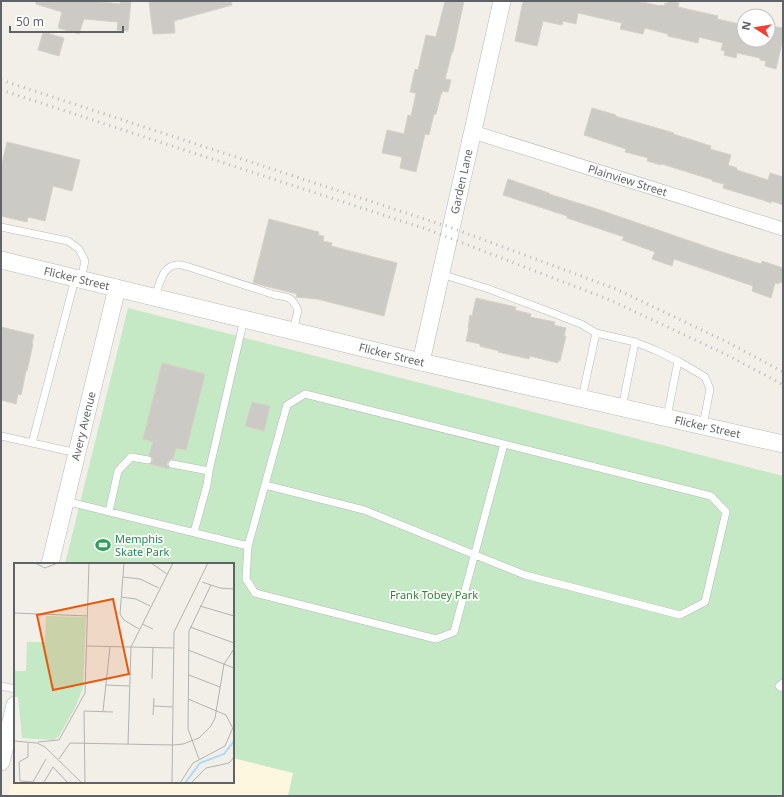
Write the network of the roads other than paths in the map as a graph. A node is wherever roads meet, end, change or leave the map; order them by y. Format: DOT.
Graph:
graph roads {
  1 [pos="502,1"];
  2 [pos="473,132"];
  3 [pos="1,227"];
  4 [pos="783,229"];
  5 [pos="1,260"];
  6 [pos="441,274"];
  7 [pos="78,279"];
  8 [pos="118,288"];
  9 [pos="155,297"];
  10 [pos="244,319"];
  11 [pos="293,331"];
  12 [pos="596,333"];
  13 [pos="635,342"];
  14 [pos="678,361"];
  15 [pos="421,362"];
  16 [pos="582,399"];
  17 [pos="622,408"];
  18 [pos="667,418"];
  19 [pos="703,426"];
  20 [pos="1,436"];
  21 [pos="32,443"];
  22 [pos="504,444"];
  23 [pos="783,444"];
  24 [pos="77,453"];
  25 [pos="148,460"];
  26 [pos="172,464"];
  27 [pos="209,471"];
  28 [pos="265,485"];
  29 [pos="65,501"];
  30 [pos="109,512"];
  31 [pos="194,532"];
  32 [pos="248,546"];
  33 [pos="474,554"];
  34 [pos="50,563"];
  35 [pos="783,682"];
  36 [pos="1,686"];
  37 [pos="783,688"];
  38 [pos="14,689"];
  39 [pos="14,709"];
  40 [pos="1,762"];
  1 -- 2 [label="street, Garden Lane"];
  2 -- 4 [label="street, Plainview Street"];
  2 -- 6 [label="street, Garden Lane"];
  3 -- 7 [label="lane"];
  5 -- 7 [label="street, Flicker Street"];
  6 -- 12 [label="lane"];
  6 -- 15 [label="street, Garden Lane"];
  7 -- 8 [label="street, Flicker Street"];
  7 -- 21 [label="lane"];
  8 -- 9 [label="street, Flicker Street"];
  8 -- 24 [label="street, Avery Avenue"];
  9 -- 10 [label="street, Flicker Street"];
  9 -- 11 [label="lane"];
  10 -- 11 [label="street, Flicker Street"];
  10 -- 27 [label="lane"];
  11 -- 15 [label="street, Flicker Street"];
  12 -- 13 [label="lane"];
  12 -- 16 [label="lane"];
  13 -- 14 [label="lane"];
  13 -- 17 [label="lane"];
  14 -- 18 [label="lane"];
  14 -- 19 [label="lane"];
  15 -- 16 [label="street, Flicker Street"];
  16 -- 17 [label="street, Flicker Street"];
  17 -- 18 [label="street, Flicker Street"];
  18 -- 19 [label="street, Flicker Street"];
  19 -- 23 [label="street, Flicker Street"];
  20 -- 21 [label="lane"];
  21 -- 24 [label="lane"];
  22 -- 28 [label="lane"];
  22 -- 33 [label="lane"];
  22 -- 33 [label="lane"];
  24 -- 29 [label="street, Avery Avenue"];
  25 -- 30 [label="lane"];
  26 -- 27 [label="lane"];
  27 -- 31 [label="lane"];
  28 -- 32 [label="lane"];
  28 -- 33 [label="lane"];
  29 -- 30 [label="lane"];
  29 -- 34 [label="street, Avery Avenue"];
  30 -- 31 [label="lane"];
  31 -- 32 [label="lane"];
  32 -- 33 [label="lane"];
  35 -- 37 [label="lane"];
  36 -- 38 [label="lane"];
  39 -- 40 [label="street"];
}
